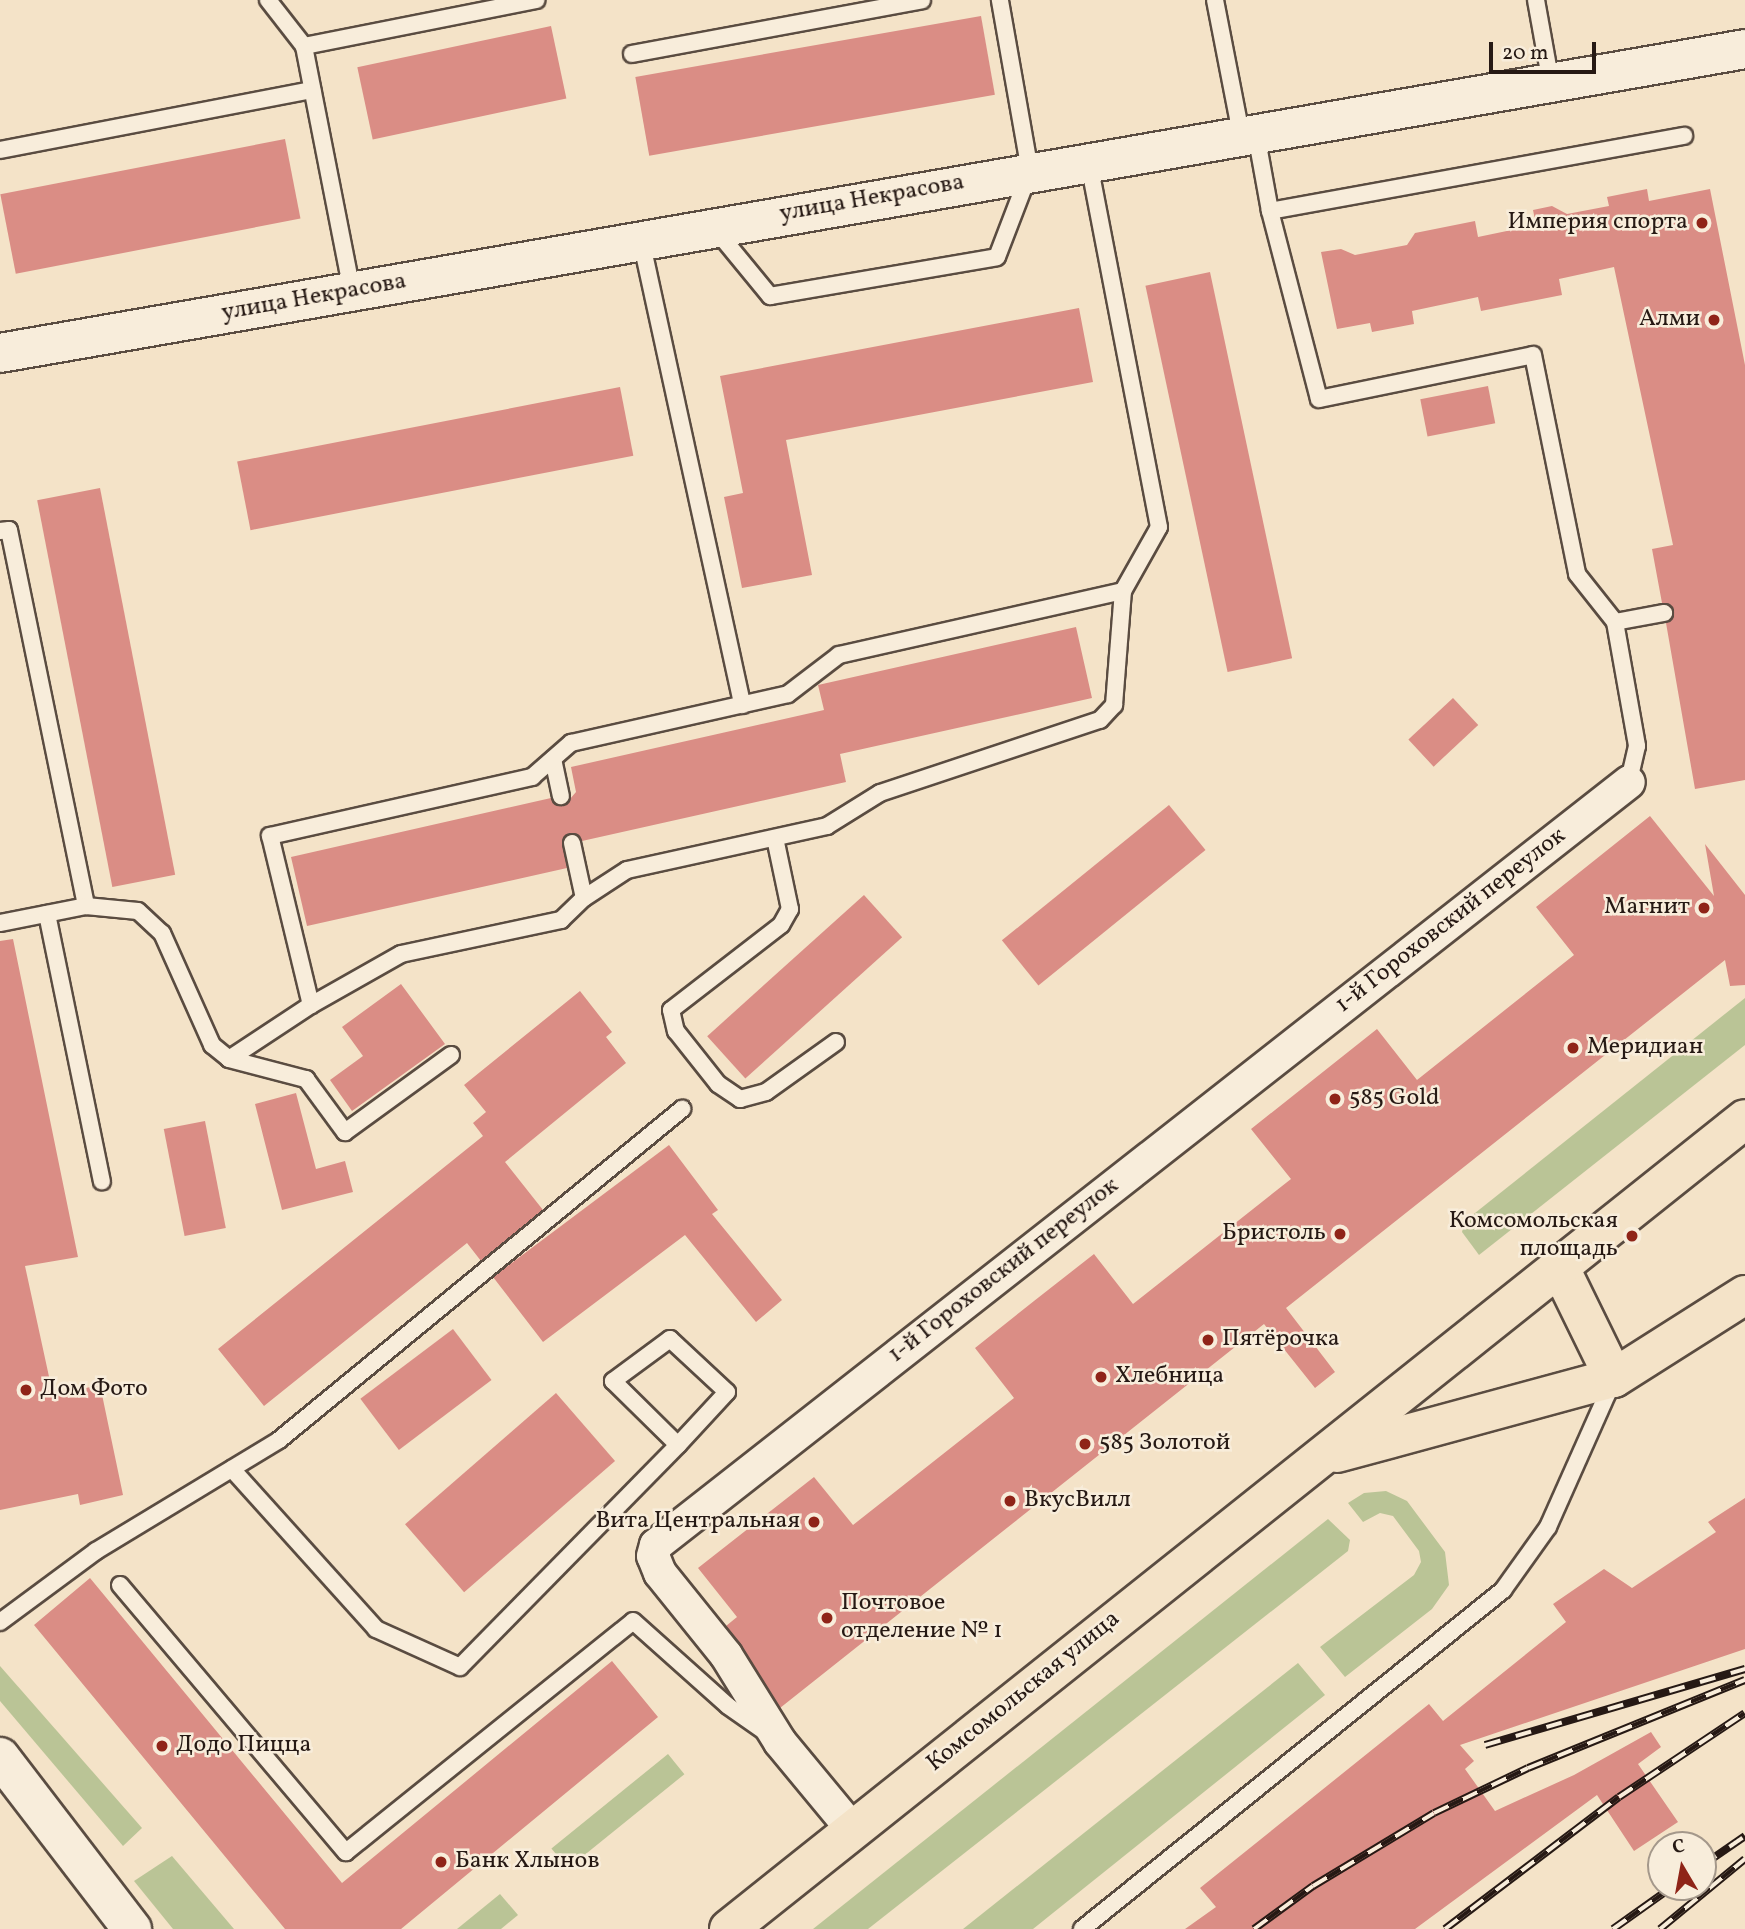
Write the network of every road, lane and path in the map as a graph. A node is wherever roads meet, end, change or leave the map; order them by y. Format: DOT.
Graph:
graph roads {
  1 [pos="268,0"];
  2 [pos="537,0"];
  3 [pos="922,0"];
  4 [pos="1000,0"];
  5 [pos="1215,0"];
  6 [pos="1536,0"];
  7 [pos="303,46"];
  8 [pos="1745,49"];
  9 [pos="632,54"];
  10 [pos="1551,83"];
  11 [pos="312,90"];
  12 [pos="1248,133"];
  13 [pos="1684,136"];
  14 [pos="0,150"];
  15 [pos="1089,161"];
  16 [pos="1030,171"];
  17 [pos="1270,211"];
  18 [pos="713,227"];
  19 [pos="641,240"];
  20 [pos="352,291"];
  21 [pos="0,353"];
  22 [pos="0,531"];
  23 [pos="1123,591"];
  24 [pos="1664,613"];
  25 [pos="1615,622"];
  26 [pos="742,705"];
  27 [pos="553,759"];
  28 [pos="1629,782"];
  29 [pos="561,796"];
  30 [pos="775,838"];
  31 [pos="572,843"];
  32 [pos="584,898"];
  33 [pos="86,906"];
  34 [pos="47,914"];
  35 [pos="0,923"];
  36 [pos="311,1005"];
  37 [pos="836,1042"];
  38 [pos="451,1055"];
  39 [pos="229,1059"];
  40 [pos="682,1109"];
  41 [pos="1745,1119"];
  42 [pos="102,1181"];
  43 [pos="1560,1270"];
  44 [pos="1745,1295"];
  45 [pos="1614,1378"];
  46 [pos="678,1445"];
  47 [pos="1321,1457"];
  48 [pos="232,1469"];
  49 [pos="120,1585"];
  50 [pos="0,1622"];
  51 [pos="780,1742"];
  52 [pos="0,1757"];
  53 [pos="852,1829"];
  54 [pos="100,1889"];
  55 [pos="108,1929"];
  56 [pos="132,1929"];
  57 [pos="729,1929"];
  58 [pos="1082,1929"];
  1 -- 7 [label="lane"];
  2 -- 7 [label="lane"];
  3 -- 9 [label="lane"];
  4 -- 16 [label="lane"];
  5 -- 12 [label="lane"];
  6 -- 10 [label="lane"];
  7 -- 11 [label="lane"];
  8 -- 10 [label="street, улица Некрасова"];
  10 -- 12 [label="street, улица Некрасова"];
  11 -- 14 [label="lane"];
  11 -- 20 [label="lane"];
  12 -- 15 [label="street, улица Некрасова"];
  12 -- 17 [label="lane"];
  13 -- 17 [label="lane"];
  15 -- 16 [label="street, улица Некрасова"];
  15 -- 23 [label="lane"];
  16 -- 18 [label="street, улица Некрасова"];
  16 -- 18 [label="lane"];
  17 -- 25 [label="lane"];
  18 -- 19 [label="street, улица Некрасова"];
  19 -- 20 [label="street, улица Некрасова"];
  19 -- 26 [label="lane"];
  20 -- 21 [label="street, улица Некрасова"];
  22 -- 33 [label="lane"];
  23 -- 26 [label="lane"];
  23 -- 30 [label="lane"];
  24 -- 25 [label="lane"];
  25 -- 28 [label="lane"];
  26 -- 27 [label="lane"];
  27 -- 29 [label="lane"];
  27 -- 36 [label="lane"];
  28 -- 51 [label="street, 1-й Гороховский переулок"];
  30 -- 32 [label="lane"];
  30 -- 37 [label="lane"];
  31 -- 32 [label="lane"];
  32 -- 36 [label="lane"];
  33 -- 34 [label="lane"];
  33 -- 39 [label="lane"];
  34 -- 35 [label="lane"];
  34 -- 42 [label="lane"];
  36 -- 39 [label="lane"];
  38 -- 39 [label="lane"];
  40 -- 48 [label="lane"];
  41 -- 43 [label="main road, Комсомольская улица"];
  43 -- 45 [label="main road"];
  43 -- 47 [label="main road, Комсомольская улица"];
  44 -- 45 [label="main road, Комсомольская улица"];
  45 -- 47 [label="main road, Комсомольская улица"];
  45 -- 58 [label="lane"];
  46 -- 46 [label="lane"];
  46 -- 48 [label="lane"];
  47 -- 53 [label="main road, Комсомольская улица"];
  48 -- 50 [label="lane"];
  49 -- 51 [label="lane"];
  51 -- 53 [label="street, 1-й Гороховский переулок"];
  52 -- 54 [label="street"];
  53 -- 57 [label="main road, Комсомольская улица"];
  54 -- 55 [label="street"];
  54 -- 56 [label="street"];
}
